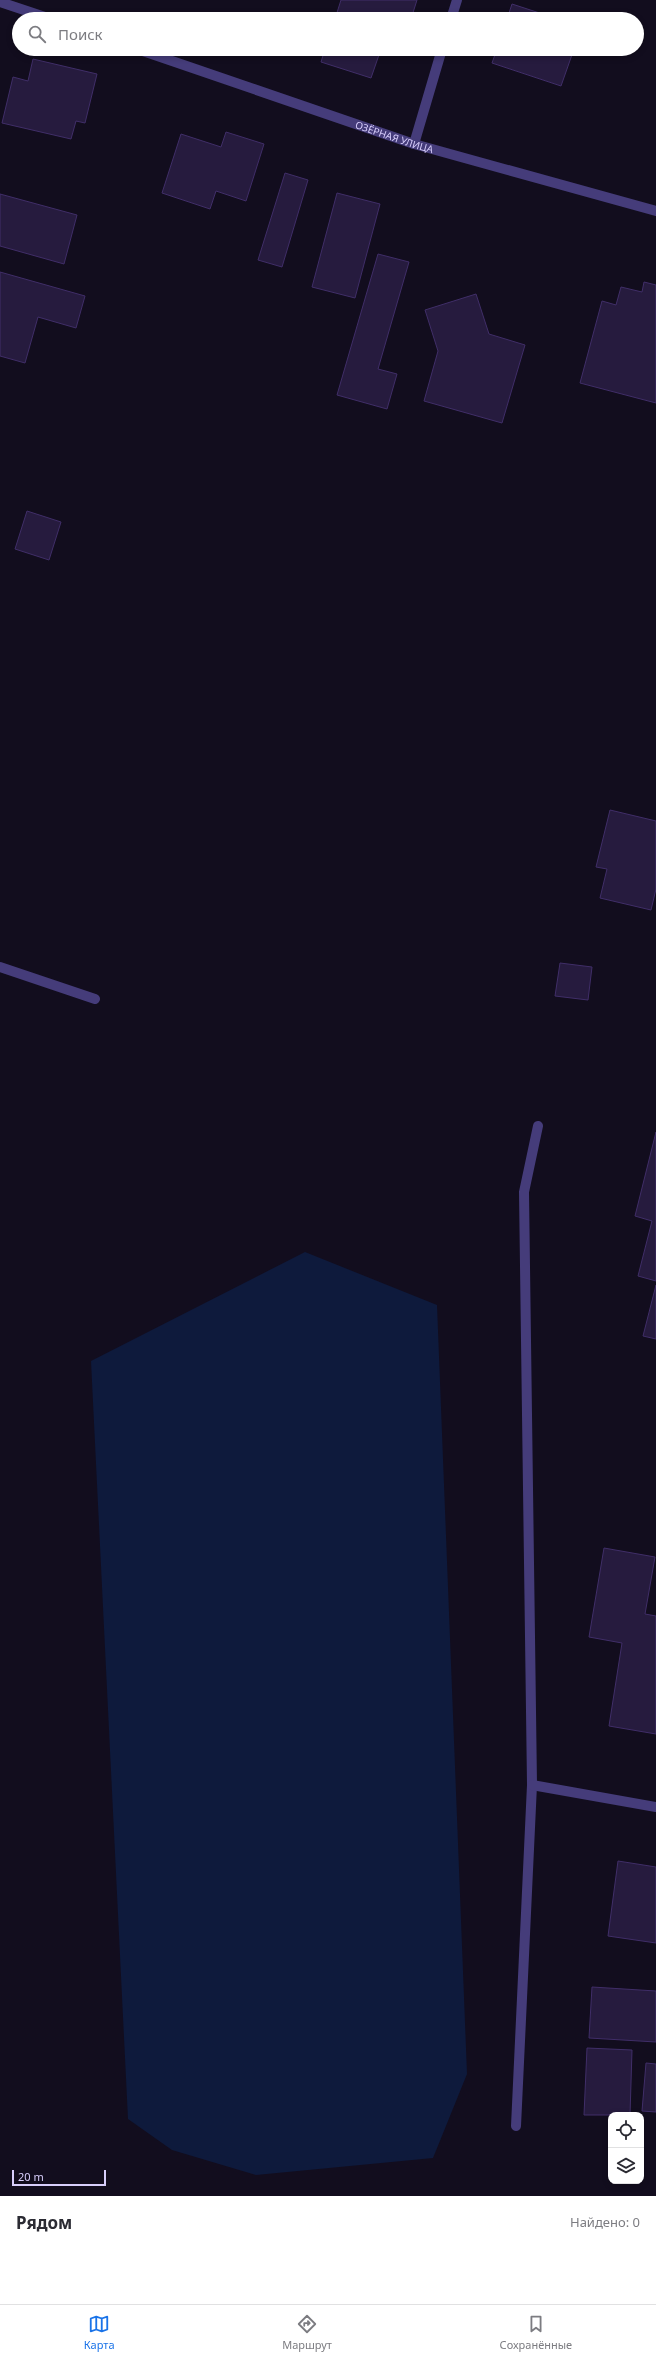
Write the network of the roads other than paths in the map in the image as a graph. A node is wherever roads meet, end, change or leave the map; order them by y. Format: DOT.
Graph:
graph roads {
  1 [pos="457,0"];
  2 [pos="0,2"];
  3 [pos="29,12"];
  4 [pos="453,12"];
  5 [pos="158,56"];
  6 [pos="440,56"];
  7 [pos="414,144"];
  8 [pos="656,211"];
  9 [pos="0,967"];
  10 [pos="95,998"];
  11 [pos="538,1126"];
  12 [pos="532,1785"];
  13 [pos="656,1807"];
  14 [pos="516,2126"];
  1 -- 4 [label="street"];
  2 -- 3 [label="street"];
  5 -- 7 [label="street, ОЗЁРНАЯ УЛИЦА"];
  6 -- 7 [label="street"];
  7 -- 8 [label="street, ОЗЁРНАЯ УЛИЦА"];
  9 -- 10 [label="street"];
  11 -- 12 [label="street"];
  12 -- 13 [label="street"];
  12 -- 14 [label="street"];
}
